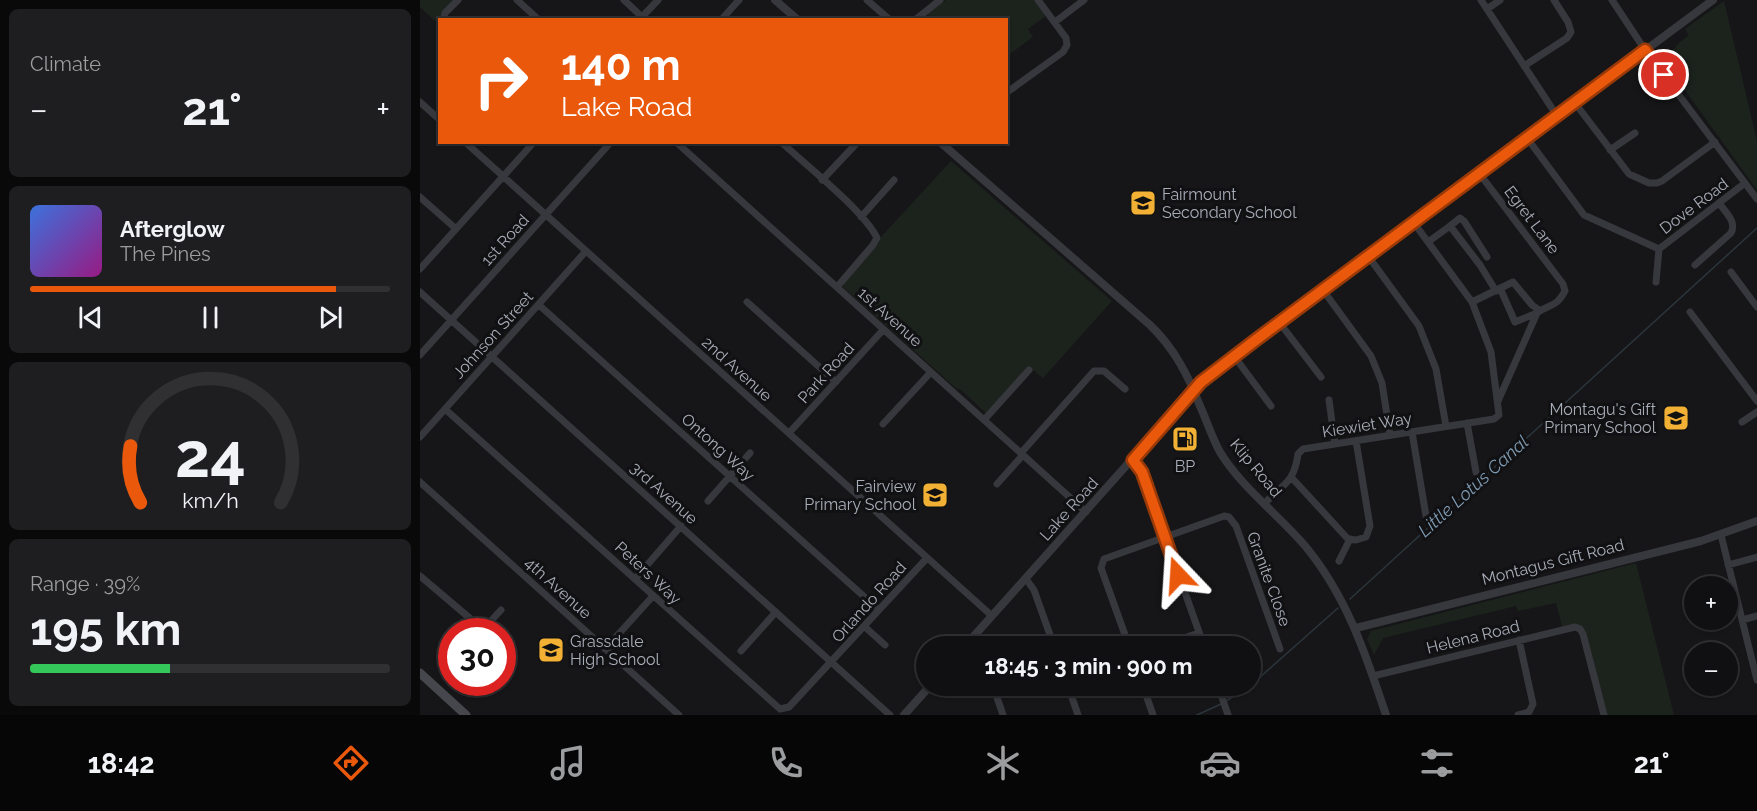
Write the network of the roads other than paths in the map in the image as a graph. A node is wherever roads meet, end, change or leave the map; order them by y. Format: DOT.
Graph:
graph roads {
  1 [pos="458,0"];
  2 [pos="517,0"];
  3 [pos="624,0"];
  4 [pos="658,0"];
  5 [pos="739,0"];
  6 [pos="775,0"];
  7 [pos="867,0"];
  8 [pos="940,0"];
  9 [pos="1038,0"];
  10 [pos="1083,0"];
  11 [pos="1481,0"];
  12 [pos="1500,0"];
  13 [pos="1554,0"];
  14 [pos="1612,0"];
  15 [pos="1713,0"];
  16 [pos="1486,9"];
  17 [pos="444,16"];
  18 [pos="537,18"];
  19 [pos="641,18"];
  20 [pos="723,18"];
  21 [pos="796,18"];
  22 [pos="888,18"];
  23 [pos="918,18"];
  24 [pos="1055,22"];
  25 [pos="1645,50"];
  26 [pos="1524,66"];
  27 [pos="1008,92"];
  28 [pos="420,102"];
  29 [pos="1575,103"];
  30 [pos="1557,116"];
  31 [pos="438,118"];
  32 [pos="1635,133"];
  33 [pos="1527,138"];
  34 [pos="1715,142"];
  35 [pos="467,144"];
  36 [pos="532,144"];
  37 [pos="609,144"];
  38 [pos="681,144"];
  39 [pos="783,144"];
  40 [pos="945,144"];
  41 [pos="855,145"];
  42 [pos="1610,150"];
  43 [pos="1479,173"];
  44 [pos="503,177"];
  45 [pos="822,180"];
  46 [pos="894,180"];
  47 [pos="1745,183"];
  48 [pos="420,197"];
  49 [pos="1757,199"];
  50 [pos="1719,203"];
  51 [pos="546,215"];
  52 [pos="861,217"];
  53 [pos="1414,223"];
  54 [pos="1450,226"];
  55 [pos="455,228"];
  56 [pos="1428,242"];
  57 [pos="1659,249"];
  58 [pos="586,251"];
  59 [pos="1368,256"];
  60 [pos="1487,257"];
  61 [pos="1695,265"];
  62 [pos="420,269"];
  63 [pos="1731,272"];
  64 [pos="1656,282"];
  65 [pos="837,287"];
  66 [pos="1323,290"];
  67 [pos="1498,290"];
  68 [pos="420,292"];
  69 [pos="747,302"];
  70 [pos="1472,303"];
  71 [pos="539,305"];
  72 [pos="1757,307"];
  73 [pos="1538,311"];
  74 [pos="1690,312"];
  75 [pos="451,320"];
  76 [pos="1279,322"];
  77 [pos="883,330"];
  78 [pos="420,355"];
  79 [pos="1234,356"];
  80 [pos="492,357"];
  81 [pos="1029,370"];
  82 [pos="931,372"];
  83 [pos="1321,377"];
  84 [pos="836,382"];
  85 [pos="1125,390"];
  86 [pos="1194,390"];
  87 [pos="1329,400"];
  88 [pos="1498,401"];
  89 [pos="1757,401"];
  90 [pos="1271,406"];
  91 [pos="445,409"];
  92 [pos="1757,412"];
  93 [pos="984,420"];
  94 [pos="1742,422"];
  95 [pos="1467,423"];
  96 [pos="883,424"];
  97 [pos="1446,426"];
  98 [pos="1412,432"];
  99 [pos="789,434"];
  100 [pos="1390,435"];
  101 [pos="420,437"];
  102 [pos="1356,441"];
  103 [pos="1335,444"];
  104 [pos="750,453"];
  105 [pos="1022,454"];
  106 [pos="1133,460"];
  107 [pos="1476,472"];
  108 [pos="729,476"];
  109 [pos="1292,478"];
  110 [pos="420,482"];
  111 [pos="997,484"];
  112 [pos="708,501"];
  113 [pos="1265,503"];
  114 [pos="1086,512"];
  115 [pos="1426,516"];
  116 [pos="1757,521"];
  117 [pos="681,526"];
  118 [pos="1721,535"];
  119 [pos="1165,537"];
  120 [pos="1350,539"];
  121 [pos="1757,557"];
  122 [pos="927,558"];
  123 [pos="1339,561"];
  124 [pos="1728,565"];
  125 [pos="420,576"];
  126 [pos="635,579"];
  127 [pos="1026,579"];
  128 [pos="653,596"];
  129 [pos="501,610"];
  130 [pos="879,610"];
  131 [pos="776,612"];
  132 [pos="992,616"];
  133 [pos="1757,616"];
  134 [pos="1742,620"];
  135 [pos="865,627"];
  136 [pos="1356,628"];
  137 [pos="1199,633"];
  138 [pos="976,636"];
  139 [pos="1050,636"];
  140 [pos="1125,636"];
  141 [pos="1190,636"];
  142 [pos="1200,636"];
  143 [pos="1519,640"];
  144 [pos="885,645"];
  145 [pos="605,649"];
  146 [pos="1280,649"];
  147 [pos="741,651"];
  148 [pos="830,661"];
  149 [pos="420,673"];
  150 [pos="1373,676"];
  151 [pos="1756,676"];
  152 [pos="921,696"];
  153 [pos="996,696"];
  154 [pos="1071,696"];
  155 [pos="1146,696"];
  156 [pos="1221,696"];
  157 [pos="466,715"];
  158 [pos="679,715"];
  159 [pos="890,715"];
  160 [pos="904,715"];
  161 [pos="1003,715"];
  162 [pos="1078,715"];
  163 [pos="1153,715"];
  164 [pos="1228,715"];
  165 [pos="1386,715"];
  166 [pos="1518,715"];
  167 [pos="1604,715"];
  1 -- 17 [label="street"];
  2 -- 18 [label="street"];
  3 -- 19 [label="street"];
  4 -- 19 [label="street"];
  5 -- 20 [label="street"];
  6 -- 21 [label="street"];
  7 -- 22 [label="street"];
  8 -- 23 [label="street"];
  9 -- 24 [label="street"];
  10 -- 24 [label="street"];
  11 -- 16 [label="street"];
  12 -- 16 [label="street"];
  13 -- 26 [label="street"];
  14 -- 25 [label="street"];
  15 -- 25 [label="street, Lake Road"];
  16 -- 26 [label="street"];
  24 -- 27 [label="street"];
  25 -- 29 [label="street, Lake Road"];
  25 -- 34 [label="street"];
  26 -- 30 [label="street"];
  28 -- 31 [label="street"];
  29 -- 30 [label="street, Lake Road"];
  29 -- 42 [label="street"];
  30 -- 33 [label="street, Lake Road"];
  32 -- 42 [label="street"];
  33 -- 43 [label="street, Lake Road"];
  33 -- 57 [label="street, Dove Road"];
  34 -- 42 [label="street"];
  34 -- 47 [label="street"];
  35 -- 44 [label="street, 2nd Avenue"];
  36 -- 44 [label="street"];
  37 -- 51 [label="street, 1st Road"];
  38 -- 65 [label="street, 1st Avenue"];
  39 -- 45 [label="street"];
  40 -- 86 [label="street, Klip Road"];
  41 -- 45 [label="street"];
  43 -- 53 [label="street, Lake Road"];
  43 -- 73 [label="street, Egret Lane"];
  44 -- 51 [label="street, 2nd Avenue"];
  44 -- 55 [label="street"];
  45 -- 52 [label="street"];
  46 -- 52 [label="street"];
  47 -- 49 [label="street"];
  47 -- 50 [label="street, Dove Road"];
  48 -- 55 [label="street"];
  50 -- 57 [label="street, Dove Road"];
  50 -- 61 [label="street"];
  51 -- 58 [label="street, 2nd Avenue"];
  51 -- 75 [label="street, 1st Road"];
  52 -- 65 [label="street"];
  53 -- 56 [label="street"];
  53 -- 59 [label="street, Lake Road"];
  54 -- 56 [label="street"];
  54 -- 60 [label="street"];
  54 -- 67 [label="street"];
  55 -- 62 [label="street"];
  56 -- 70 [label="street"];
  57 -- 64 [label="street, Dove Road"];
  58 -- 71 [label="street, Johnson Street"];
  58 -- 99 [label="street, 2nd Avenue"];
  59 -- 66 [label="street, Lake Road"];
  59 -- 97 [label="street"];
  63 -- 72 [label="street"];
  65 -- 77 [label="street, 1st Avenue"];
  66 -- 76 [label="street, Lake Road"];
  66 -- 100 [label="street"];
  67 -- 70 [label="street"];
  67 -- 73 [label="street"];
  67 -- 73 [label="street"];
  68 -- 75 [label="street, 3rd Avenue"];
  69 -- 84 [label="street"];
  70 -- 88 [label="street"];
  71 -- 80 [label="street, Johnson Street"];
  71 -- 108 [label="street, Ontong Way"];
  73 -- 88 [label="street"];
  74 -- 89 [label="street"];
  75 -- 78 [label="street, 1st Road"];
  75 -- 80 [label="street, 3rd Avenue"];
  76 -- 79 [label="street, Lake Road"];
  76 -- 83 [label="street"];
  77 -- 82 [label="street, 1st Avenue"];
  77 -- 84 [label="street, Park Road"];
  79 -- 86 [label="street, Lake Road"];
  79 -- 90 [label="street"];
  80 -- 91 [label="street, Johnson Street"];
  80 -- 117 [label="street, 3rd Avenue"];
  81 -- 93 [label="street"];
  82 -- 93 [label="street, 1st Avenue"];
  82 -- 96 [label="street"];
  84 -- 99 [label="street, Park Road"];
  85 -- 105 [label="street"];
  86 -- 106 [label="street, Lake Road"];
  86 -- 113 [label="street, Klip Road"];
  87 -- 103 [label="street"];
  88 -- 95 [label="street, Kiewiet Way"];
  91 -- 101 [label="street, Johnson Street"];
  91 -- 126 [label="street, Peters Way"];
  92 -- 94 [label="street"];
  93 -- 105 [label="street, 1st Avenue"];
  95 -- 97 [label="street, Kiewiet Way"];
  95 -- 107 [label="street"];
  97 -- 98 [label="street, Kiewiet Way"];
  98 -- 100 [label="street, Kiewiet Way"];
  98 -- 115 [label="street"];
  99 -- 122 [label="street, 2nd Avenue"];
  100 -- 102 [label="street, Kiewiet Way"];
  102 -- 103 [label="street, Kiewiet Way"];
  102 -- 120 [label="street"];
  103 -- 109 [label="street, Kiewiet Way"];
  104 -- 108 [label="street"];
  105 -- 111 [label="street"];
  105 -- 114 [label="street, 1st Avenue"];
  106 -- 114 [label="street, Lake Road"];
  106 -- 119 [label="street"];
  108 -- 112 [label="street"];
  108 -- 130 [label="street, Ontong Way"];
  109 -- 113 [label="street, Kiewiet Way"];
  109 -- 120 [label="street"];
  110 -- 145 [label="street, 4th Avenue"];
  113 -- 136 [label="street, Klip Road"];
  114 -- 127 [label="street, Lake Road"];
  116 -- 118 [label="street, Montagus Gift Road"];
  117 -- 126 [label="street"];
  117 -- 131 [label="street, 3rd Avenue"];
  118 -- 124 [label="street"];
  118 -- 136 [label="street, Montagus Gift Road"];
  119 -- 137 [label="street"];
  119 -- 140 [label="street"];
  119 -- 146 [label="street, Granite Close"];
  120 -- 123 [label="street"];
  121 -- 124 [label="street"];
  122 -- 130 [label="street, Orlando Road"];
  122 -- 132 [label="street, 2nd Avenue"];
  124 -- 134 [label="street"];
  125 -- 129 [label="street"];
  126 -- 128 [label="street, Peters Way"];
  127 -- 132 [label="street, Lake Road"];
  127 -- 139 [label="street"];
  128 -- 145 [label="street"];
  128 -- 148 [label="street, Peters Way"];
  130 -- 135 [label="street, Orlando Road"];
  131 -- 147 [label="street"];
  131 -- 148 [label="street, 3rd Avenue"];
  132 -- 138 [label="street, Lake Road"];
  133 -- 134 [label="street"];
  134 -- 151 [label="street"];
  135 -- 144 [label="street"];
  135 -- 148 [label="street, Orlando Road"];
  136 -- 150 [label="street, Klip Road"];
  137 -- 141 [label="street"];
  137 -- 142 [label="street"];
  143 -- 150 [label="street, Helena Road"];
  143 -- 166 [label="street"];
  143 -- 167 [label="street, Helena Road"];
  145 -- 158 [label="street, 4th Avenue"];
  148 -- 159 [label="street, 3rd Avenue"];
  149 -- 157 [label="main road"];
  150 -- 165 [label="street, Klip Road"];
  152 -- 160 [label="street"];
  153 -- 161 [label="street"];
  154 -- 162 [label="street"];
  155 -- 163 [label="street"];
  156 -- 164 [label="street"];
}
